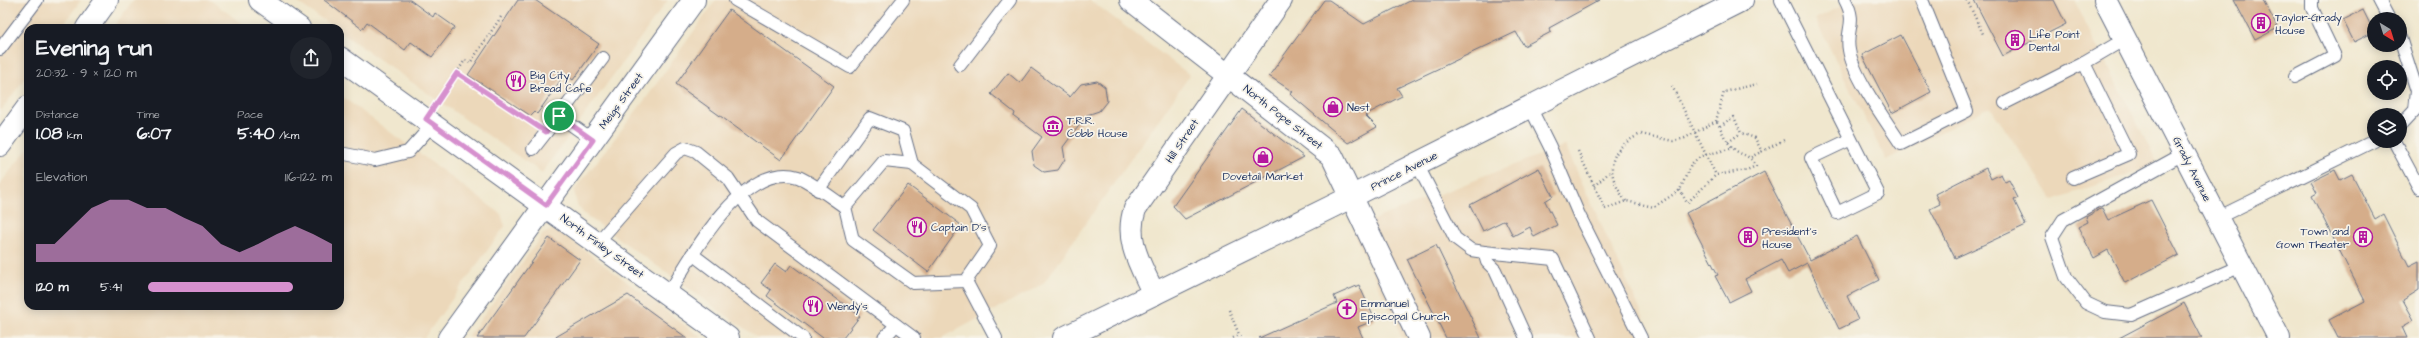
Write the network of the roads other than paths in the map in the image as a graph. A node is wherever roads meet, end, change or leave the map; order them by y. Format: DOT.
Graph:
graph roads {
  1 [pos="37,0"];
  2 [pos="107,0"];
  3 [pos="260,0"];
  4 [pos="694,0"];
  5 [pos="735,0"];
  6 [pos="903,0"];
  7 [pos="1010,0"];
  8 [pos="1131,0"];
  9 [pos="1281,0"];
  10 [pos="1742,0"];
  11 [pos="1781,0"];
  12 [pos="1845,0"];
  13 [pos="1922,0"];
  14 [pos="2105,0"];
  15 [pos="2312,0"];
  16 [pos="2379,0"];
  17 [pos="2385,12"];
  18 [pos="90,24"];
  19 [pos="293,24"];
  20 [pos="2125,39"];
  21 [pos="0,49"];
  22 [pos="2404,52"];
  23 [pos="603,58"];
  24 [pos="344,61"];
  25 [pos="2084,64"];
  26 [pos="960,65"];
  27 [pos="1228,74"];
  28 [pos="2295,77"];
  29 [pos="2005,103"];
  30 [pos="1530,107"];
  31 [pos="24,112"];
  32 [pos="559,116"];
  33 [pos="2407,119"];
  34 [pos="429,122"];
  35 [pos="1851,139"];
  36 [pos="593,140"];
  37 [pos="2367,143"];
  38 [pos="0,145"];
  39 [pos="2398,148"];
  40 [pos="533,149"];
  41 [pos="2184,153"];
  42 [pos="344,155"];
  43 [pos="912,164"];
  44 [pos="1417,164"];
  45 [pos="2073,178"];
  46 [pos="2419,188"];
  47 [pos="818,190"];
  48 [pos="739,195"];
  49 [pos="1353,196"];
  50 [pos="546,205"];
  51 [pos="845,207"];
  52 [pos="2217,218"];
  53 [pos="597,243"];
  54 [pos="1484,252"];
  55 [pos="692,254"];
  56 [pos="2241,266"];
  57 [pos="966,281"];
  58 [pos="1154,294"];
  59 [pos="668,295"];
  60 [pos="896,324"];
  61 [pos="1072,336"];
  62 [pos="449,338"];
  63 [pos="728,338"];
  64 [pos="803,338"];
  65 [pos="884,338"];
  66 [pos="914,338"];
  67 [pos="996,338"];
  68 [pos="1419,338"];
  69 [pos="1526,338"];
  70 [pos="1590,338"];
  71 [pos="1641,338"];
  72 [pos="2279,338"];
  1 -- 21 [label="lane"];
  2 -- 18 [label="street"];
  3 -- 19 [label="street"];
  4 -- 36 [label="street, Meigs Street"];
  5 -- 6 [label="lane"];
  7 -- 26 [label="lane"];
  8 -- 27 [label="street, North Pope Street"];
  9 -- 27 [label="street, Hill Street"];
  10 -- 30 [label="street, Prince Avenue"];
  11 -- 35 [label="lane"];
  12 -- 13 [label="lane"];
  14 -- 20 [label="street, Grady Avenue"];
  15 -- 28 [label="lane"];
  16 -- 17 [label="lane"];
  20 -- 25 [label="lane"];
  20 -- 41 [label="street, Grady Avenue"];
  22 -- 33 [label="lane"];
  23 -- 32 [label="lane"];
  24 -- 34 [label="street, North Finley Street"];
  25 -- 29 [label="lane"];
  25 -- 45 [label="lane"];
  27 -- 49 [label="street, North Pope Street"];
  27 -- 58 [label="street, Hill Street"];
  30 -- 44 [label="street, Prince Avenue"];
  30 -- 71 [label="lane"];
  31 -- 38 [label="street"];
  32 -- 36 [label="lane"];
  32 -- 40 [label="lane"];
  34 -- 42 [label="lane"];
  34 -- 50 [label="street, North Finley Street"];
  35 -- 35 [label="lane"];
  36 -- 50 [label="street, Meigs Street"];
  37 -- 52 [label="lane"];
  39 -- 46 [label="lane"];
  41 -- 52 [label="street, Grady Avenue"];
  41 -- 56 [label="lane"];
  43 -- 47 [label="lane"];
  43 -- 51 [label="lane"];
  43 -- 57 [label="lane"];
  44 -- 49 [label="street, Prince Avenue"];
  44 -- 54 [label="lane"];
  47 -- 48 [label="lane"];
  47 -- 51 [label="lane"];
  48 -- 53 [label="lane"];
  48 -- 55 [label="lane"];
  48 -- 60 [label="lane"];
  49 -- 58 [label="street, Prince Avenue"];
  49 -- 68 [label="street, North Pope Street"];
  50 -- 53 [label="street, North Finley Street"];
  50 -- 62 [label="street, Meigs Street"];
  51 -- 57 [label="lane"];
  52 -- 56 [label="street, Grady Avenue"];
  53 -- 59 [label="street, North Finley Street"];
  54 -- 69 [label="lane"];
  54 -- 70 [label="lane"];
  55 -- 59 [label="lane"];
  55 -- 64 [label="lane"];
  56 -- 72 [label="street, Grady Avenue"];
  57 -- 67 [label="lane"];
  58 -- 61 [label="street, Prince Avenue"];
  59 -- 63 [label="street, North Finley Street"];
  60 -- 65 [label="lane"];
  60 -- 66 [label="lane"];
}
